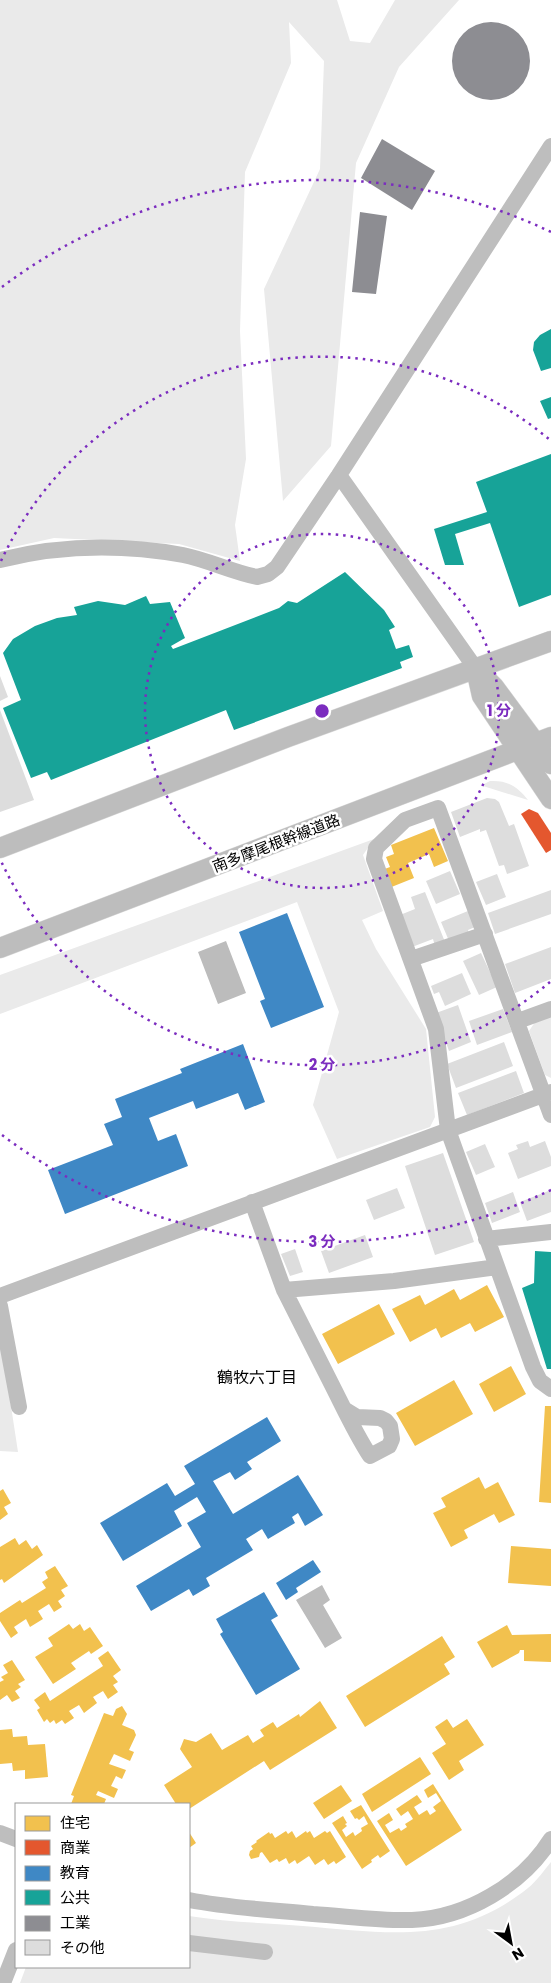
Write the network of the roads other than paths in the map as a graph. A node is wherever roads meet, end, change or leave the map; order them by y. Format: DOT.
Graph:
graph roads {
  1 [pos="551,146"];
  2 [pos="339,475"];
  3 [pos="0,560"];
  4 [pos="551,641"];
  5 [pos="476,670"];
  6 [pos="544,740"];
  7 [pos="518,750"];
  8 [pos="551,764"];
  9 [pos="551,799"];
  10 [pos="0,848"];
  11 [pos="485,934"];
  12 [pos="0,948"];
  13 [pos="411,960"];
  14 [pos="551,1008"];
  15 [pos="518,1021"];
  16 [pos="547,1093"];
  17 [pos="551,1114"];
  18 [pos="448,1130"];
  19 [pos="252,1202"];
  20 [pos="551,1232"];
  21 [pos="486,1239"];
  22 [pos="497,1268"];
  23 [pos="284,1290"];
  24 [pos="0,1296"];
  25 [pos="0,1306"];
  26 [pos="551,1389"];
  27 [pos="19,1407"];
  28 [pos="344,1409"];
  29 [pos="0,1833"];
  30 [pos="551,1839"];
  31 [pos="15,1840"];
  32 [pos="190,1900"];
  33 [pos="190,1943"];
  34 [pos="265,1952"];
  35 [pos="15,1953"];
  36 [pos="3,1983"];
  1 -- 2 [label="street"];
  2 -- 3 [label="street"];
  2 -- 5 [label="street"];
  4 -- 5 [label="main road"];
  5 -- 6 [label="main road"];
  5 -- 7 [label="main road"];
  5 -- 10 [label="main road"];
  6 -- 7 [label="main road, 南多摩尾根幹線道路"];
  6 -- 8 [label="main road"];
  7 -- 9 [label="main road"];
  7 -- 12 [label="main road, 南多摩尾根幹線道路"];
  11 -- 13 [label="street"];
  11 -- 13 [label="street"];
  11 -- 15 [label="street"];
  13 -- 18 [label="street"];
  14 -- 15 [label="street"];
  15 -- 16 [label="street"];
  16 -- 17 [label="street"];
  16 -- 18 [label="street"];
  18 -- 19 [label="street"];
  18 -- 21 [label="street"];
  19 -- 23 [label="street"];
  19 -- 24 [label="street"];
  20 -- 21 [label="street"];
  21 -- 22 [label="street"];
  22 -- 23 [label="street"];
  22 -- 26 [label="street"];
  23 -- 28 [label="street"];
  25 -- 27 [label="street"];
  29 -- 31 [label="street"];
  30 -- 32 [label="street"];
  33 -- 34 [label="street"];
  35 -- 36 [label="street"];
}
